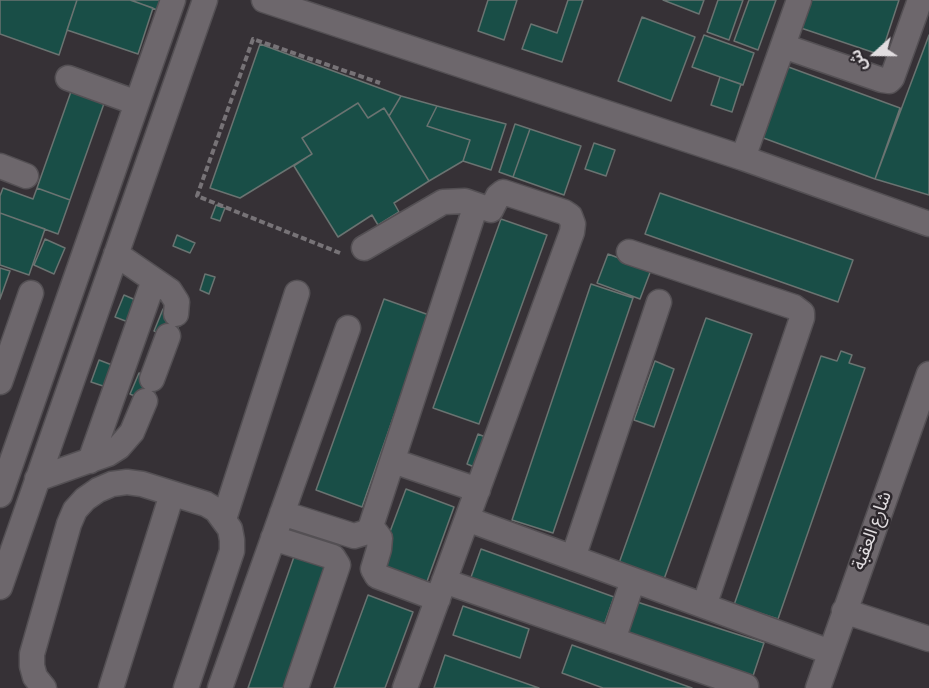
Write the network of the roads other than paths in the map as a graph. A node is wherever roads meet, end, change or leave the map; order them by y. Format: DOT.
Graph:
graph roads {
  1 [pos="173,0"];
  2 [pos="205,0"];
  3 [pos="264,0"];
  4 [pos="800,0"];
  5 [pos="920,0"];
  6 [pos="783,46"];
  7 [pos="68,78"];
  8 [pos="137,103"];
  9 [pos="120,150"];
  10 [pos="743,158"];
  11 [pos="149,160"];
  12 [pos="0,166"];
  13 [pos="26,176"];
  14 [pos="476,205"];
  15 [pos="929,224"];
  16 [pos="364,248"];
  17 [pos="629,252"];
  18 [pos="116,254"];
  19 [pos="154,280"];
  20 [pos="31,293"];
  21 [pos="297,293"];
  22 [pos="659,302"];
  23 [pos="348,328"];
  24 [pos="929,374"];
  25 [pos="0,381"];
  26 [pos="90,461"];
  27 [pos="393,461"];
  28 [pos="37,479"];
  29 [pos="478,490"];
  30 [pos="172,494"];
  31 [pos="0,495"];
  32 [pos="282,513"];
  33 [pos="224,519"];
  34 [pos="467,519"];
  35 [pos="371,526"];
  36 [pos="273,538"];
  37 [pos="573,558"];
  38 [pos="2,573"];
  39 [pos="633,580"];
  40 [pos="441,590"];
  41 [pos="704,606"];
  42 [pos="844,611"];
  43 [pos="929,639"];
  44 [pos="613,640"];
  45 [pos="830,652"];
  46 [pos="746,686"];
  47 [pos="408,687"];
  48 [pos="44,688"];
  49 [pos="111,688"];
  50 [pos="186,688"];
  51 [pos="220,688"];
  52 [pos="296,688"];
  53 [pos="818,688"];
  1 -- 8 [label="street"];
  2 -- 11 [label="street"];
  3 -- 10 [label="street"];
  4 -- 6 [label="street"];
  5 -- 6 [label="street"];
  6 -- 10 [label="street"];
  7 -- 8 [label="street"];
  8 -- 9 [label="street"];
  9 -- 11 [label="street"];
  9 -- 31 [label="street"];
  10 -- 15 [label="street"];
  11 -- 18 [label="street"];
  12 -- 13 [label="street"];
  14 -- 16 [label="street"];
  14 -- 27 [label="street"];
  14 -- 29 [label="street"];
  17 -- 41 [label="street"];
  18 -- 19 [label="street"];
  18 -- 28 [label="street"];
  19 -- 26 [label="street"];
  19 -- 26 [label="street"];
  20 -- 25 [label="street"];
  21 -- 33 [label="street"];
  22 -- 37 [label="street"];
  23 -- 32 [label="street"];
  24 -- 42 [label="street, شارع العقبة"];
  26 -- 28 [label="street"];
  27 -- 29 [label="street"];
  27 -- 35 [label="street"];
  28 -- 38 [label="street"];
  29 -- 34 [label="street"];
  30 -- 33 [label="street"];
  30 -- 48 [label="street"];
  30 -- 49 [label="street"];
  32 -- 35 [label="street"];
  32 -- 36 [label="street"];
  33 -- 50 [label="street"];
  34 -- 37 [label="street"];
  34 -- 40 [label="street"];
  35 -- 40 [label="street"];
  36 -- 51 [label="street"];
  36 -- 52 [label="street"];
  37 -- 39 [label="street"];
  39 -- 41 [label="street"];
  39 -- 44 [label="street"];
  40 -- 44 [label="street"];
  40 -- 47 [label="street"];
  41 -- 45 [label="street"];
  42 -- 43 [label="street"];
  42 -- 45 [label="street, شارع العقبة"];
  44 -- 46 [label="street"];
  45 -- 53 [label="street, شارع العقبة"];
}
